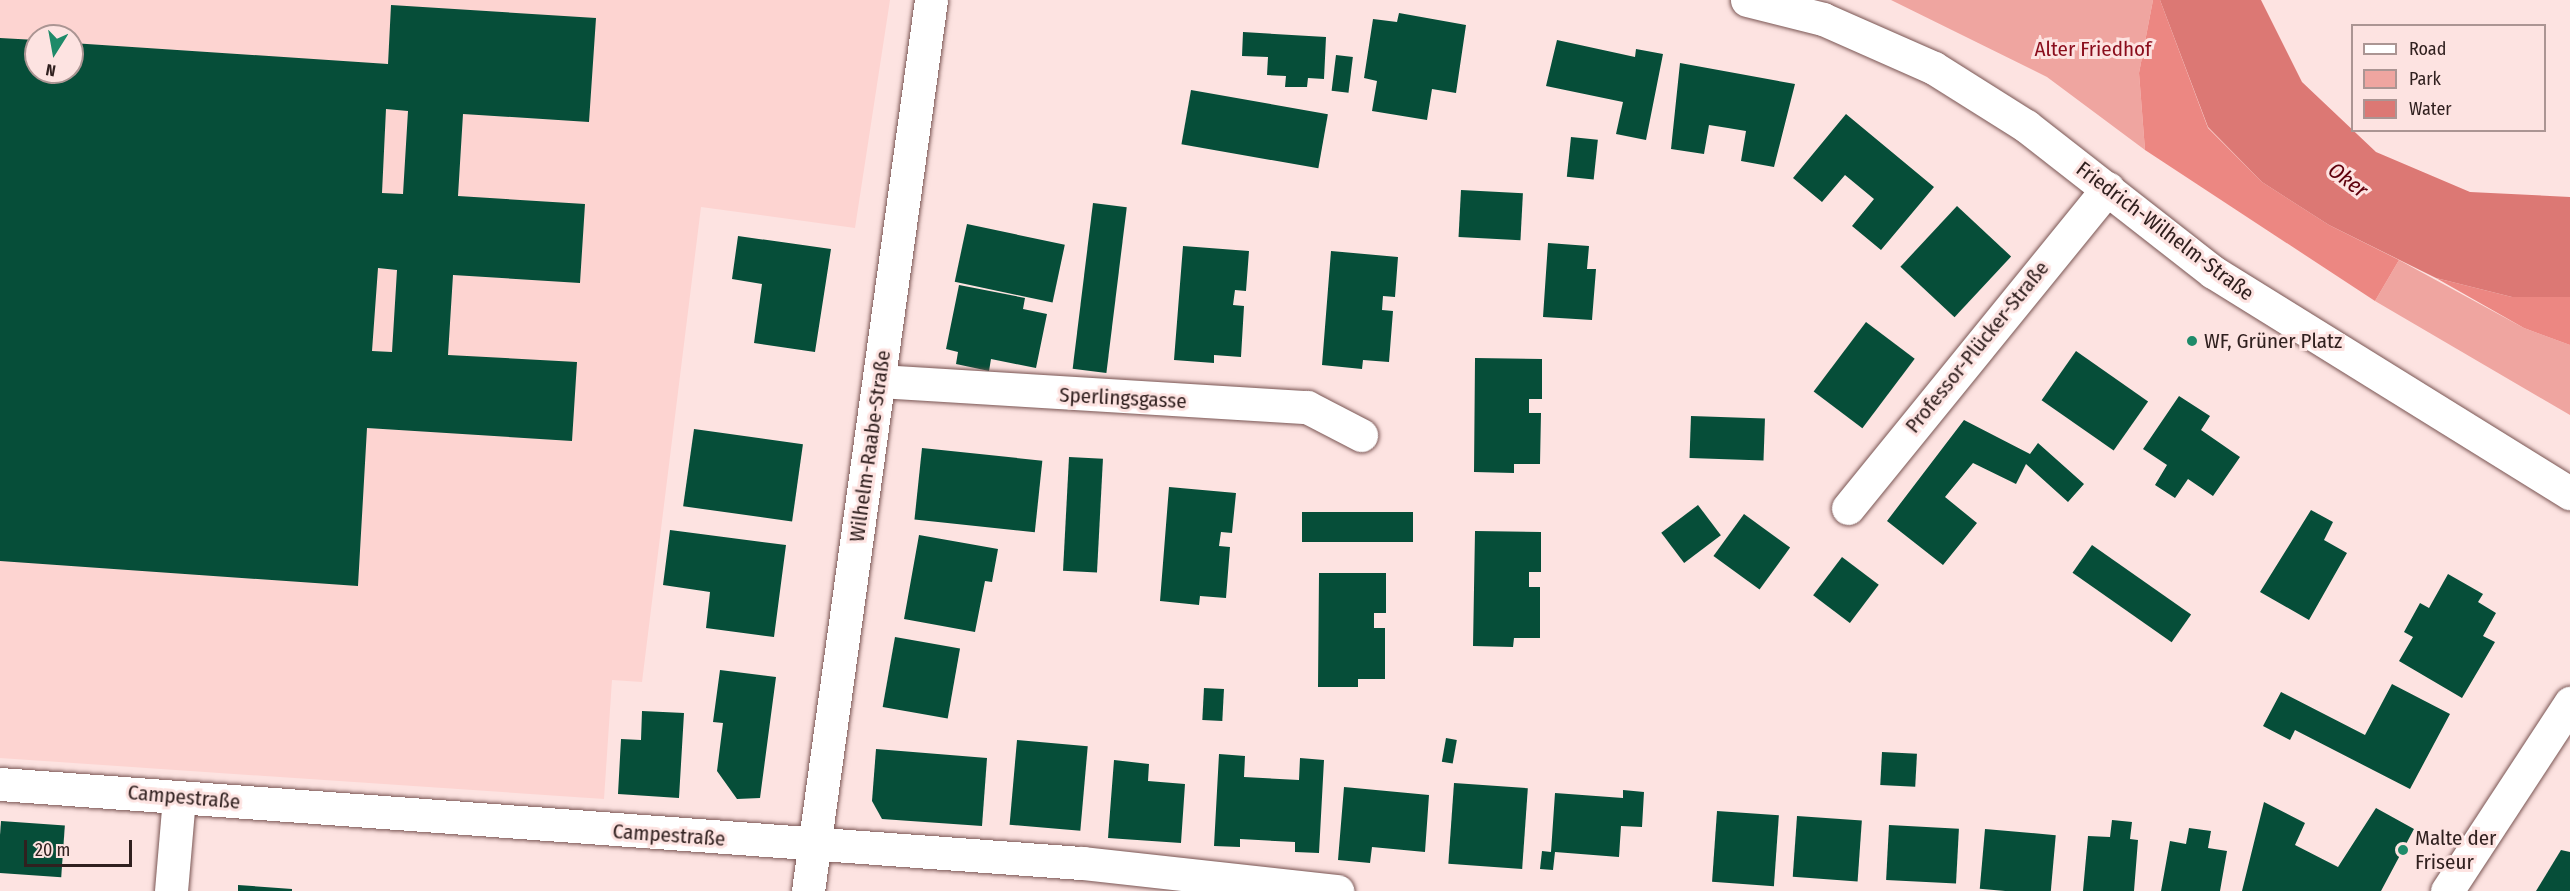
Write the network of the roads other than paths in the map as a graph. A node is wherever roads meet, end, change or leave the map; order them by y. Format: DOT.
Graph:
graph roads {
  1 [pos="932,0"];
  2 [pos="1748,0"];
  3 [pos="2108,188"];
  4 [pos="879,381"];
  5 [pos="1361,435"];
  6 [pos="2570,493"];
  7 [pos="1848,508"];
  8 [pos="2570,703"];
  9 [pos="0,784"];
  10 [pos="179,797"];
  11 [pos="812,844"];
  12 [pos="171,891"];
  13 [pos="808,891"];
  14 [pos="1337,891"];
  15 [pos="2447,891"];
  1 -- 4 [label="street, Wilhelm-Raabe-Straße"];
  2 -- 3 [label="street, Friedrich-Wilhelm-Straße"];
  3 -- 6 [label="street, Friedrich-Wilhelm-Straße"];
  3 -- 7 [label="street, Professor-Plücker-Straße"];
  4 -- 5 [label="street, Sperlingsgasse"];
  4 -- 11 [label="street, Wilhelm-Raabe-Straße"];
  8 -- 15 [label="street"];
  9 -- 10 [label="street, Campestraße"];
  10 -- 11 [label="street, Campestraße"];
  10 -- 12 [label="street"];
  11 -- 13 [label="street, Wilhelm-Raabe-Straße"];
  11 -- 14 [label="street, Campestraße"];
}
